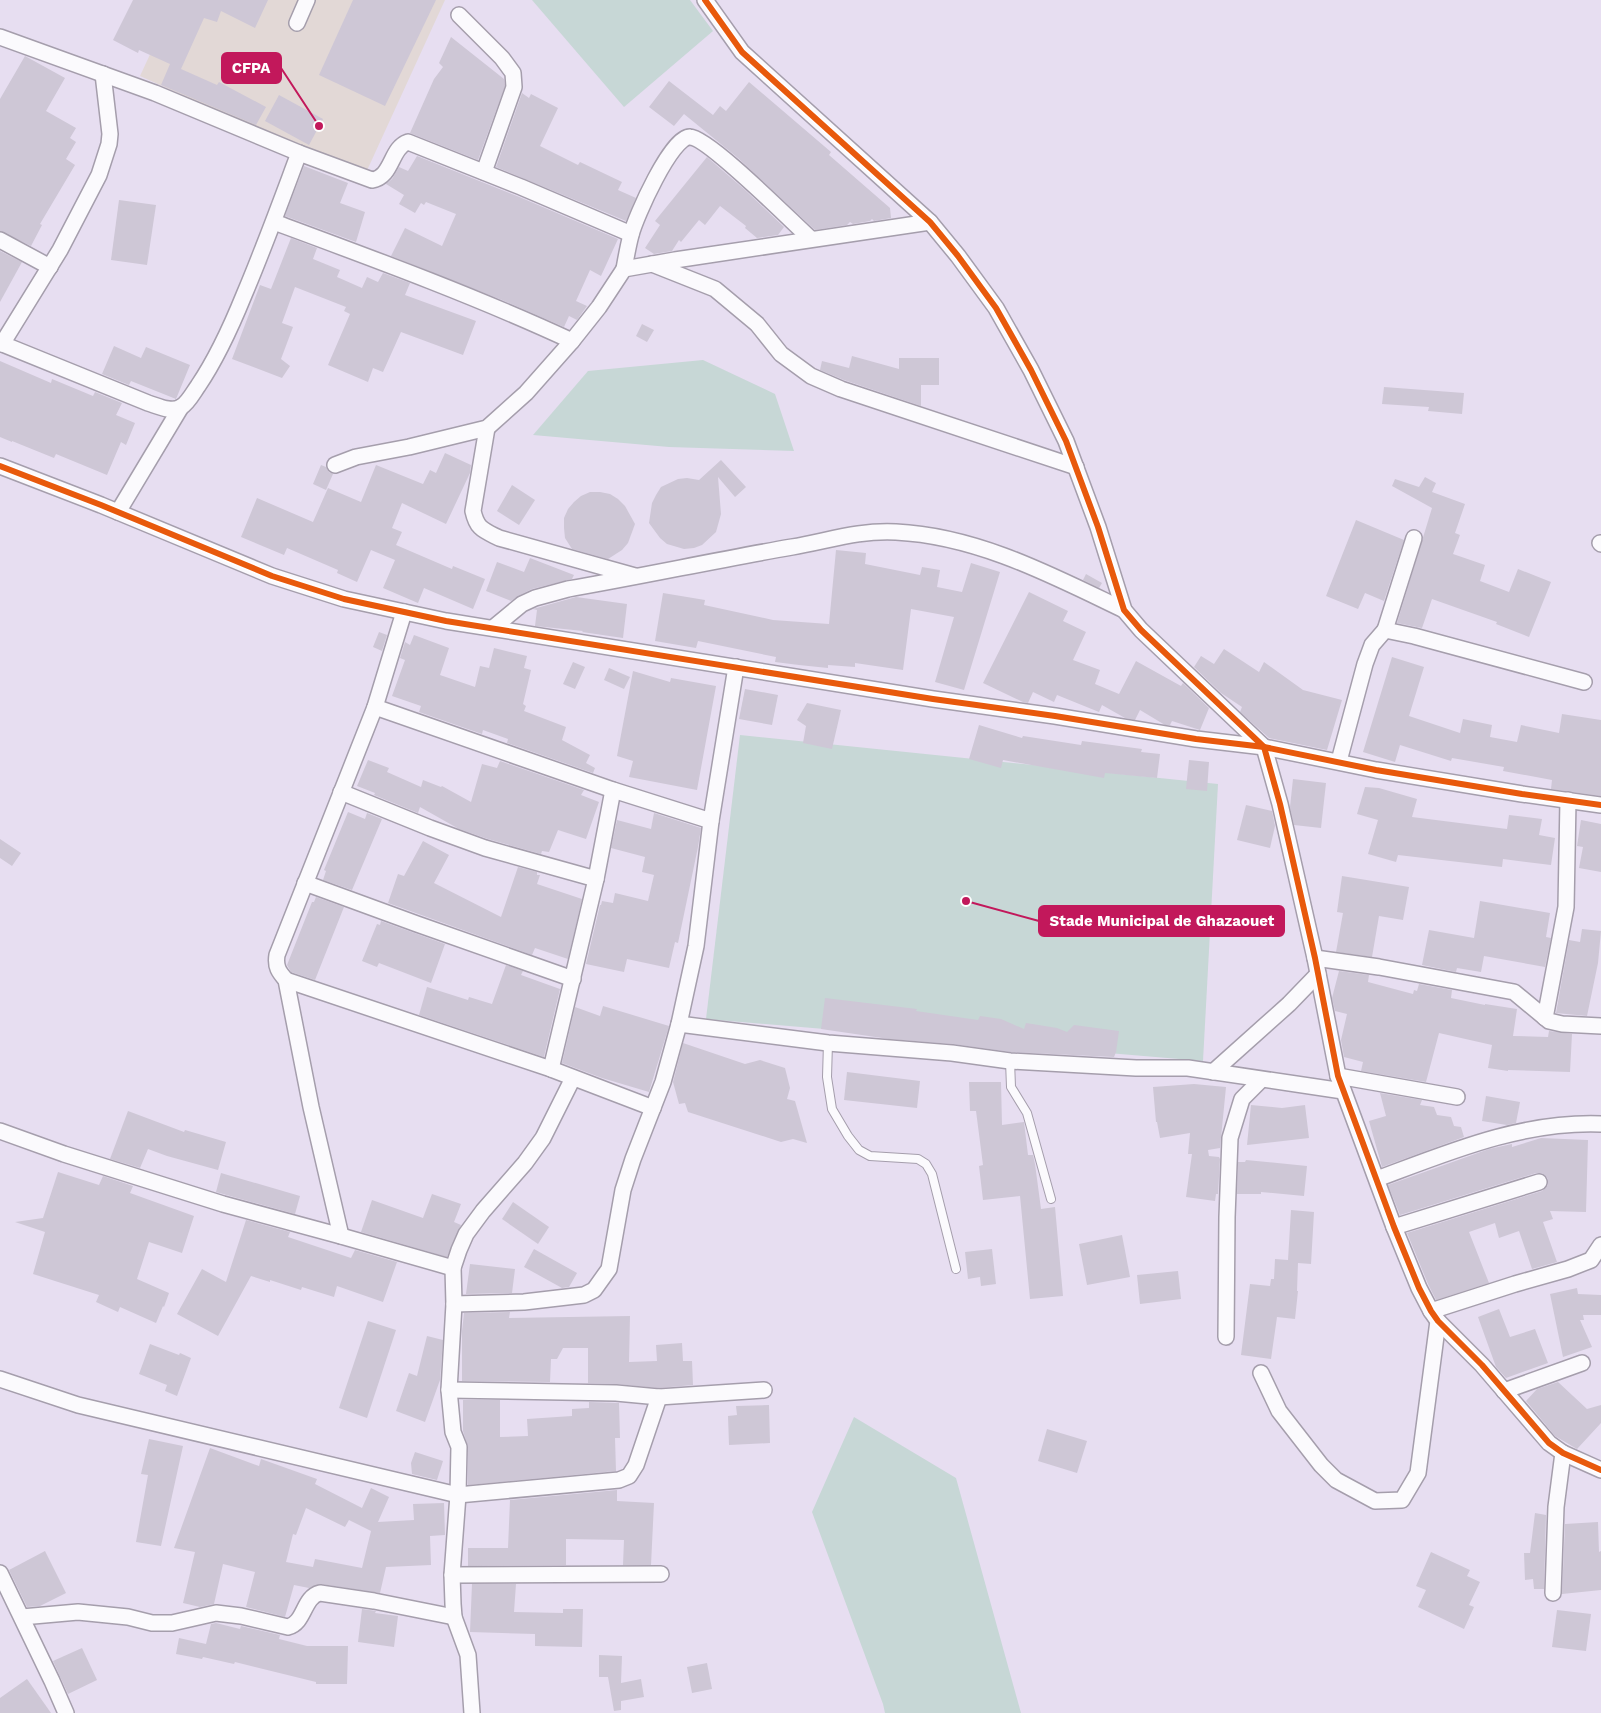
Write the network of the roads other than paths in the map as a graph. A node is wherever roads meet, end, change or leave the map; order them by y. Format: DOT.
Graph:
graph roads {
  1 [pos="307,0"];
  2 [pos="705,0"];
  3 [pos="459,15"];
  4 [pos="297,23"];
  5 [pos="0,37"];
  6 [pos="103,74"];
  7 [pos="298,153"];
  8 [pos="484,172"];
  9 [pos="274,222"];
  10 [pos="930,222"];
  11 [pos="631,234"];
  12 [pos="811,239"];
  13 [pos="0,240"];
  14 [pos="652,264"];
  15 [pos="50,267"];
  16 [pos="624,269"];
  17 [pos="572,341"];
  18 [pos="1,344"];
  19 [pos="182,407"];
  20 [pos="487,428"];
  21 [pos="335,465"];
  22 [pos="0,466"];
  23 [pos="1076,467"];
  24 [pos="118,512"];
  25 [pos="1414,538"];
  26 [pos="638,576"];
  27 [pos="1124,610"];
  28 [pos="404,612"];
  29 [pos="493,628"];
  30 [pos="1385,630"];
  31 [pos="736,667"];
  32 [pos="1584,682"];
  33 [pos="375,706"];
  34 [pos="1264,747"];
  35 [pos="1339,761"];
  36 [pos="613,790"];
  37 [pos="341,792"];
  38 [pos="1568,800"];
  39 [pos="1601,805"];
  40 [pos="711,821"];
  41 [pos="596,879"];
  42 [pos="306,883"];
  43 [pos="1315,958"];
  44 [pos="1318,974"];
  45 [pos="573,979"];
  46 [pos="286,980"];
  47 [pos="1545,1018"];
  48 [pos="679,1024"];
  49 [pos="1601,1026"];
  50 [pos="828,1043"];
  51 [pos="1010,1061"];
  52 [pos="551,1069"];
  53 [pos="1213,1072"];
  54 [pos="1338,1076"];
  55 [pos="573,1078"];
  56 [pos="1261,1080"];
  57 [pos="1343,1091"];
  58 [pos="1457,1097"];
  59 [pos="653,1108"];
  60 [pos="1601,1124"];
  61 [pos="0,1131"];
  62 [pos="1377,1179"];
  63 [pos="1539,1182"];
  64 [pos="1051,1199"];
  65 [pos="1394,1227"];
  66 [pos="341,1236"];
  67 [pos="1601,1245"];
  68 [pos="453,1268"];
  69 [pos="956,1270"];
  70 [pos="454,1304"];
  71 [pos="1434,1316"];
  72 [pos="1226,1337"];
  73 [pos="1582,1363"];
  74 [pos="1262,1374"];
  75 [pos="0,1379"];
  76 [pos="449,1390"];
  77 [pos="764,1390"];
  78 [pos="1504,1391"];
  79 [pos="659,1396"];
  80 [pos="1563,1453"];
  81 [pos="1601,1470"];
  82 [pos="458,1495"];
  83 [pos="0,1573"];
  84 [pos="661,1574"];
  85 [pos="452,1575"];
  86 [pos="1553,1593"];
  87 [pos="22,1617"];
  88 [pos="454,1617"];
  89 [pos="66,1713"];
  90 [pos="472,1713"];
  1 -- 4 [label="street"];
  2 -- 10 [label="street"];
  3 -- 8 [label="street"];
  5 -- 6 [label="street"];
  6 -- 7 [label="street"];
  6 -- 15 [label="street"];
  7 -- 8 [label="street"];
  7 -- 9 [label="street"];
  8 -- 11 [label="street"];
  9 -- 17 [label="street"];
  9 -- 19 [label="street"];
  10 -- 12 [label="street"];
  10 -- 23 [label="street"];
  11 -- 12 [label="street"];
  11 -- 16 [label="street"];
  12 -- 14 [label="street"];
  13 -- 15 [label="street"];
  14 -- 16 [label="street"];
  14 -- 23 [label="street"];
  15 -- 18 [label="street"];
  16 -- 17 [label="street"];
  17 -- 20 [label="street"];
  18 -- 19 [label="street"];
  19 -- 24 [label="street"];
  20 -- 21 [label="street"];
  20 -- 26 [label="street"];
  22 -- 24 [label="street"];
  23 -- 27 [label="street"];
  24 -- 28 [label="street"];
  25 -- 30 [label="street"];
  26 -- 27 [label="street"];
  26 -- 29 [label="street"];
  27 -- 34 [label="street"];
  28 -- 29 [label="street"];
  28 -- 33 [label="street"];
  29 -- 31 [label="street"];
  30 -- 32 [label="street"];
  30 -- 35 [label="street"];
  31 -- 34 [label="street"];
  31 -- 40 [label="street"];
  33 -- 36 [label="street"];
  33 -- 37 [label="street"];
  34 -- 35 [label="street"];
  34 -- 43 [label="street"];
  35 -- 38 [label="street"];
  36 -- 40 [label="street"];
  36 -- 41 [label="street"];
  37 -- 41 [label="street"];
  37 -- 42 [label="street"];
  38 -- 39 [label="street"];
  38 -- 47 [label="street"];
  40 -- 48 [label="street"];
  41 -- 45 [label="street"];
  42 -- 45 [label="street"];
  42 -- 46 [label="street"];
  43 -- 44 [label="street"];
  43 -- 47 [label="street"];
  44 -- 53 [label="street"];
  44 -- 54 [label="street"];
  45 -- 52 [label="street"];
  46 -- 52 [label="street"];
  46 -- 66 [label="street"];
  47 -- 49 [label="street"];
  48 -- 50 [label="street"];
  48 -- 59 [label="street"];
  50 -- 51 [label="street"];
  50 -- 69 [label="lane"];
  51 -- 53 [label="street"];
  51 -- 64 [label="lane"];
  52 -- 55 [label="street"];
  53 -- 56 [label="street"];
  54 -- 57 [label="street"];
  54 -- 58 [label="street"];
  55 -- 59 [label="street"];
  55 -- 68 [label="street"];
  56 -- 57 [label="street"];
  56 -- 72 [label="street"];
  57 -- 62 [label="street"];
  59 -- 70 [label="street"];
  60 -- 62 [label="street"];
  61 -- 66 [label="street"];
  62 -- 65 [label="street"];
  63 -- 65 [label="street"];
  65 -- 71 [label="street"];
  66 -- 68 [label="street"];
  67 -- 71 [label="street"];
  68 -- 70 [label="street"];
  70 -- 76 [label="street"];
  71 -- 74 [label="street"];
  71 -- 78 [label="street"];
  73 -- 78 [label="street"];
  75 -- 82 [label="street"];
  76 -- 79 [label="street"];
  76 -- 82 [label="street"];
  77 -- 79 [label="street"];
  78 -- 80 [label="street"];
  79 -- 82 [label="street"];
  80 -- 81 [label="street"];
  80 -- 86 [label="street"];
  82 -- 85 [label="street"];
  83 -- 87 [label="street"];
  84 -- 85 [label="street"];
  85 -- 88 [label="street"];
  87 -- 88 [label="street"];
  87 -- 89 [label="street"];
  88 -- 90 [label="street"];
}
